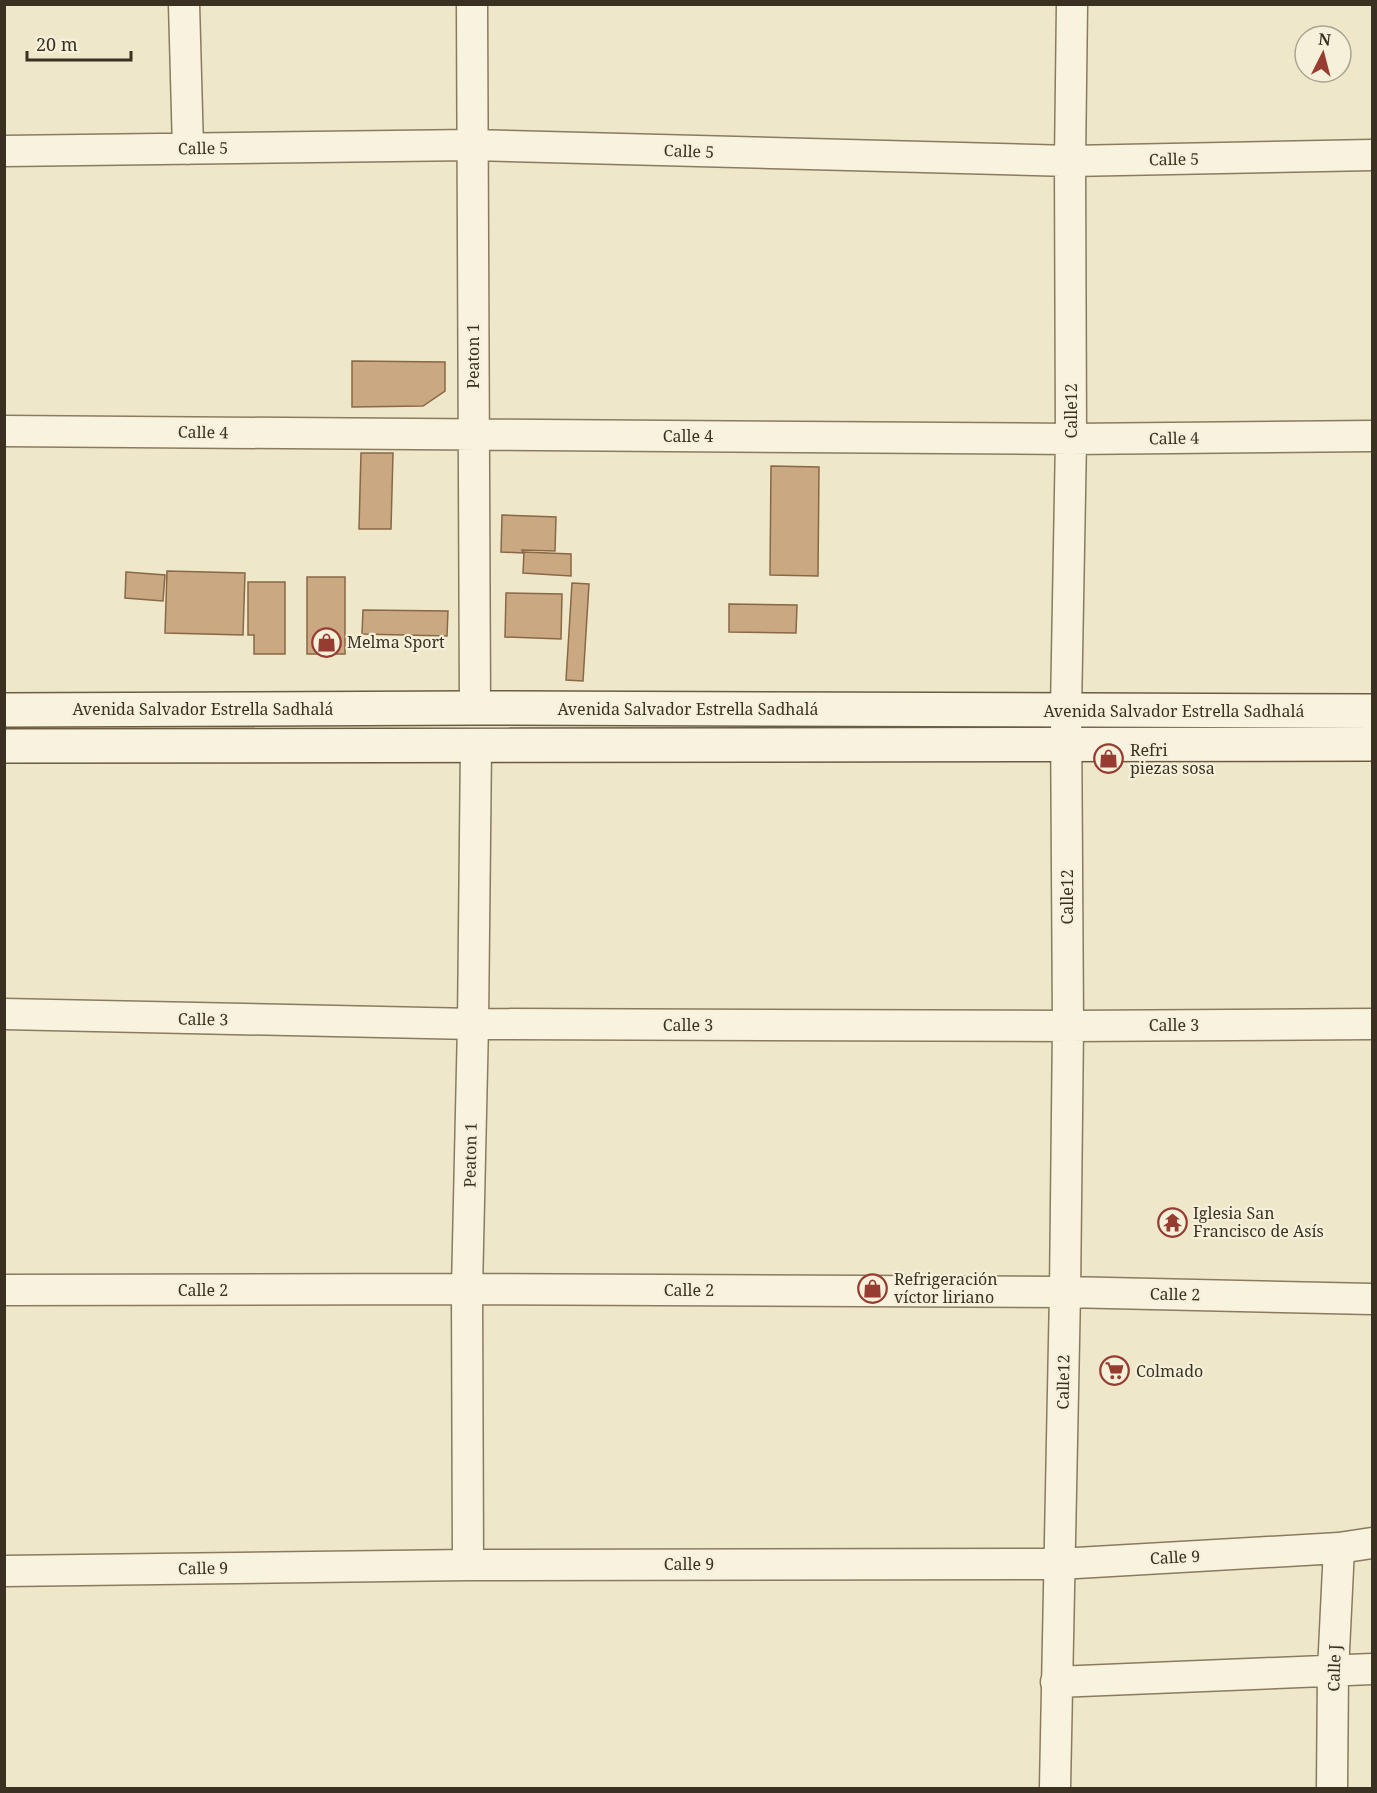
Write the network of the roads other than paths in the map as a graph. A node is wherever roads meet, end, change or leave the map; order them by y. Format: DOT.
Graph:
graph roads {
  1 [pos="184,4"];
  2 [pos="472,4"];
  3 [pos="1072,4"];
  4 [pos="472,145"];
  5 [pos="188,148"];
  6 [pos="4,151"];
  7 [pos="1372,155"];
  8 [pos="1070,161"];
  9 [pos="4,430"];
  10 [pos="474,435"];
  11 [pos="1372,436"];
  12 [pos="1071,439"];
  13 [pos="476,708"];
  14 [pos="4,710"];
  15 [pos="1065,710"];
  16 [pos="1372,711"];
  17 [pos="1066,743"];
  18 [pos="1372,744"];
  19 [pos="476,745"];
  20 [pos="4,746"];
  21 [pos="4,1014"];
  22 [pos="473,1024"];
  23 [pos="1372,1024"];
  24 [pos="1068,1026"];
  25 [pos="467,1289"];
  26 [pos="4,1290"];
  27 [pos="1065,1292"];
  28 [pos="1372,1299"];
  29 [pos="1372,1543"];
  30 [pos="1339,1548"];
  31 [pos="1059,1564"];
  32 [pos="468,1565"];
  33 [pos="4,1571"];
  34 [pos="1372,1669"];
  35 [pos="1334,1671"];
  36 [pos="1056,1682"];
  37 [pos="1055,1788"];
  38 [pos="1332,1788"];
  1 -- 5 [label="street"];
  2 -- 4 [label="street, Peaton 1"];
  3 -- 8 [label="street, Calle12"];
  4 -- 5 [label="street, Calle 5"];
  4 -- 8 [label="street, Calle 5"];
  4 -- 10 [label="street, Peaton 1"];
  5 -- 6 [label="street, Calle 5"];
  7 -- 8 [label="street, Calle 5"];
  8 -- 12 [label="street, Calle12"];
  9 -- 10 [label="street, Calle 4"];
  10 -- 12 [label="street, Calle 4"];
  10 -- 13 [label="street, Peaton 1"];
  11 -- 12 [label="street, Calle 4"];
  12 -- 15 [label="street, Calle12"];
  13 -- 14 [label="main road, Avenida Salvador Estrella Sadhalá"];
  13 -- 15 [label="main road, Avenida Salvador Estrella Sadhalá"];
  15 -- 16 [label="main road, Avenida Salvador Estrella Sadhalá"];
  15 -- 17 [label="street, Calle12"];
  17 -- 18 [label="main road, Avenida Salvador Estrella Sadhalá"];
  17 -- 19 [label="main road, Avenida Salvador Estrella Sadhalá"];
  17 -- 24 [label="street, Calle12"];
  19 -- 20 [label="main road, Avenida Salvador Estrella Sadhalá"];
  19 -- 22 [label="street, Peaton 1"];
  21 -- 22 [label="street, Calle 3"];
  22 -- 24 [label="street, Calle 3"];
  22 -- 25 [label="street, Peaton 1"];
  23 -- 24 [label="street, Calle 3"];
  24 -- 27 [label="street, Calle12"];
  25 -- 26 [label="street, Calle 2"];
  25 -- 27 [label="street, Calle 2"];
  25 -- 32 [label="street, Peaton 1"];
  27 -- 28 [label="street, Calle 2"];
  27 -- 31 [label="street, Calle12"];
  29 -- 30 [label="street, Calle 9"];
  30 -- 31 [label="street, Calle 9"];
  30 -- 35 [label="street, Calle J"];
  31 -- 32 [label="street, Calle 9"];
  31 -- 36 [label="street, Calle12"];
  32 -- 33 [label="street, Calle 9"];
  34 -- 35 [label="street"];
  35 -- 36 [label="street"];
  35 -- 38 [label="street, Calle J"];
  36 -- 37 [label="street, Calle12"];
}
